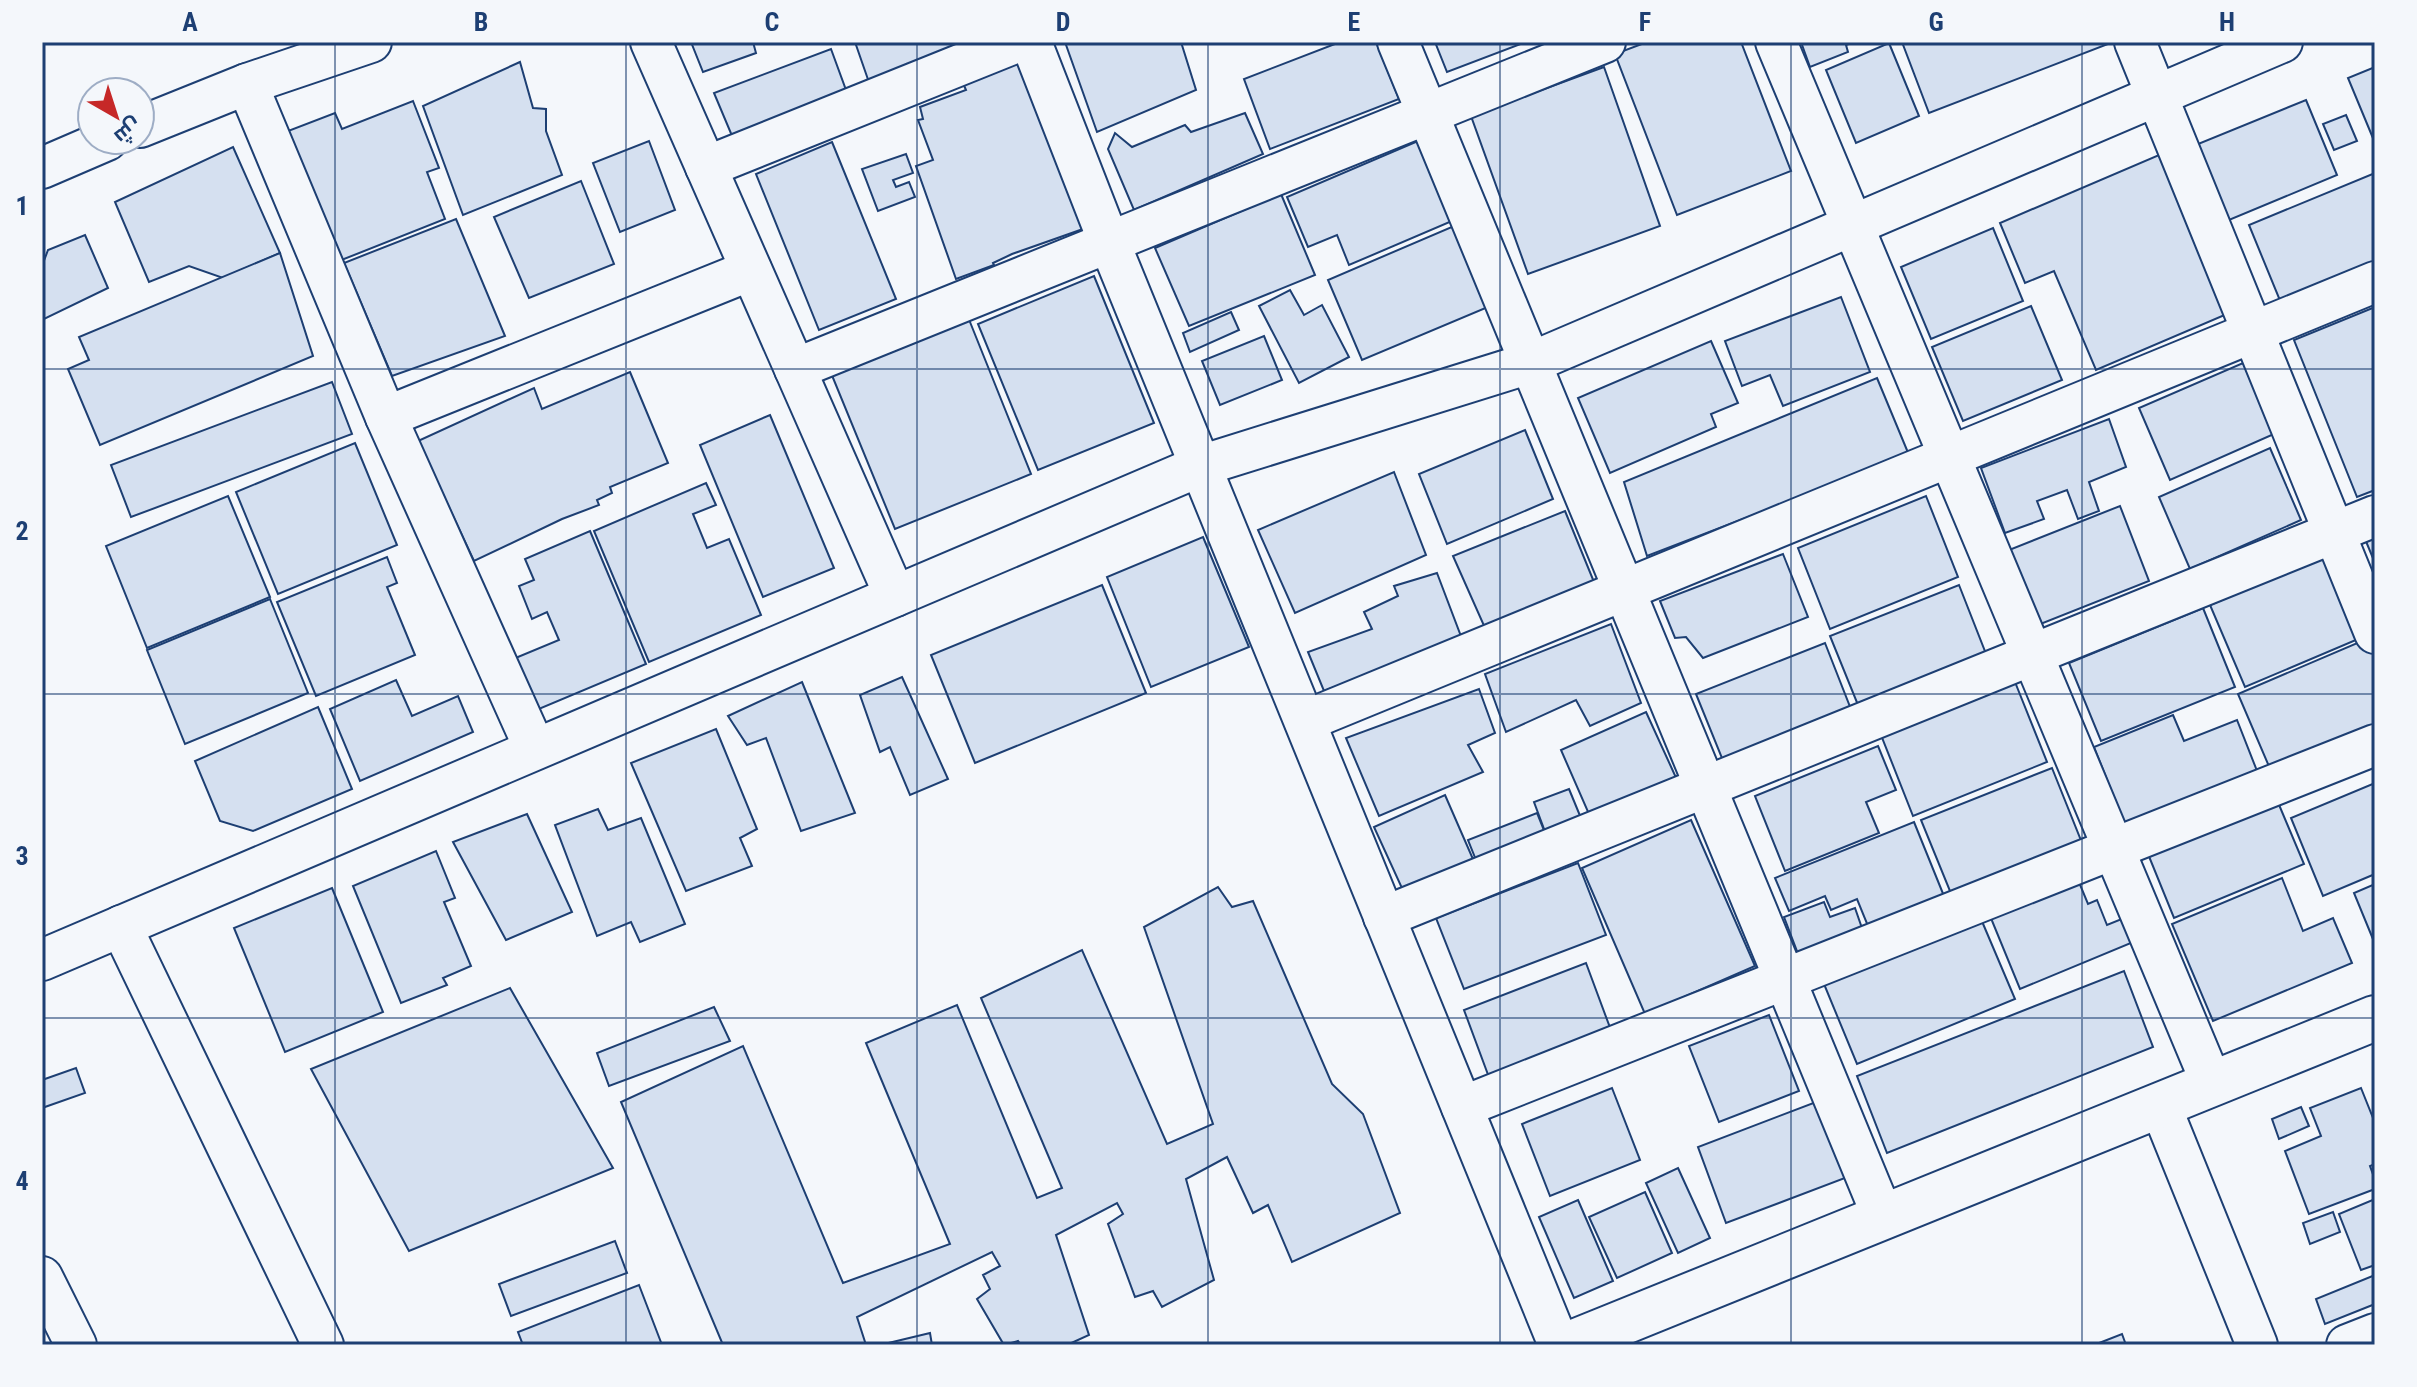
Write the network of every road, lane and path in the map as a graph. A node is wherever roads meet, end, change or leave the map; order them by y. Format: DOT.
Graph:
graph roads {
  1 [pos="371,42"];
  2 [pos="651,42"];
  3 [pos="1017,42"];
  4 [pos="1031,42"];
  5 [pos="1398,42"];
  6 [pos="1605,42"];
  7 [pos="1776,42"];
  8 [pos="2135,42"];
  9 [pos="2282,42"];
  10 [pos="247,84"];
  11 [pos="2157,96"];
  12 [pos="1428,114"];
  13 [pos="156,121"];
  14 [pos="76,153"];
  15 [pos="706,167"];
  16 [pos="42,168"];
  17 [pos="1853,225"];
  18 [pos="1109,242"];
  19 [pos="751,270"];
  20 [pos="2375,282"];
  21 [pos="2253,332"];
  22 [pos="1530,363"];
  23 [pos="795,369"];
  24 [pos="386,417"];
  25 [pos="1950,457"];
  26 [pos="1200,466"];
  27 [pos="2375,516"];
  28 [pos="2334,532"];
  29 [pos="1624,590"];
  30 [pos="895,596"];
  31 [pos="2375,633"];
  32 [pos="2033,654"];
  33 [pos="1305,721"];
  34 [pos="2375,745"];
  35 [pos="535,749"];
  36 [pos="1706,787"];
  37 [pos="2114,848"];
  38 [pos="1384,917"];
  39 [pos="121,926"];
  40 [pos="42,960"];
  41 [pos="1785,979"];
  42 [pos="2375,1018"];
  43 [pos="2212,1084"];
  44 [pos="2160,1105"];
  45 [pos="1462,1107"];
  46 [pos="1883,1217"];
  47 [pos="42,1277"];
  48 [pos="2375,1334"];
  49 [pos="76,1345"];
  50 [pos="323,1345"];
  51 [pos="1559,1345"];
  52 [pos="1567,1345"];
  53 [pos="2257,1345"];
  54 [pos="2347,1345"];
  1 -- 10 [label="street"];
  2 -- 15 [label="street"];
  3 -- 15 [label="street"];
  4 -- 18 [label="street"];
  5 -- 12 [label="street"];
  6 -- 12 [label="street"];
  7 -- 17 [label="street"];
  8 -- 11 [label="street"];
  9 -- 11 [label="street"];
  10 -- 13 [label="street"];
  10 -- 24 [label="street"];
  11 -- 17 [label="street"];
  11 -- 21 [label="street"];
  12 -- 18 [label="street"];
  12 -- 22 [label="street"];
  14 -- 16 [label="street"];
  15 -- 19 [label="street"];
  17 -- 22 [label="street"];
  17 -- 25 [label="street"];
  18 -- 23 [label="street"];
  18 -- 26 [label="street"];
  19 -- 23 [label="street"];
  19 -- 24 [label="street"];
  20 -- 21 [label="street"];
  21 -- 25 [label="street"];
  21 -- 28 [label="street"];
  22 -- 26 [label="street"];
  22 -- 29 [label="street"];
  23 -- 30 [label="street"];
  24 -- 35 [label="street"];
  25 -- 29 [label="street"];
  25 -- 32 [label="street"];
  26 -- 30 [label="street"];
  26 -- 33 [label="street"];
  27 -- 28 [label="street"];
  28 -- 31 [label="street"];
  28 -- 32 [label="street"];
  29 -- 33 [label="street"];
  29 -- 36 [label="street"];
  30 -- 35 [label="street"];
  32 -- 36 [label="street"];
  32 -- 37 [label="street"];
  33 -- 38 [label="street"];
  34 -- 37 [label="street"];
  35 -- 39 [label="street"];
  36 -- 38 [label="street"];
  36 -- 41 [label="street"];
  37 -- 41 [label="street"];
  37 -- 43 [label="street"];
  38 -- 45 [label="street"];
  39 -- 40 [label="street"];
  39 -- 50 [label="street"];
  41 -- 45 [label="street"];
  41 -- 46 [label="street"];
  42 -- 43 [label="street"];
  43 -- 44 [label="street"];
  44 -- 46 [label="street"];
  44 -- 53 [label="street"];
  45 -- 51 [label="street"];
  46 -- 52 [label="street"];
  47 -- 49 [label="street"];
  48 -- 54 [label="street"];
}
